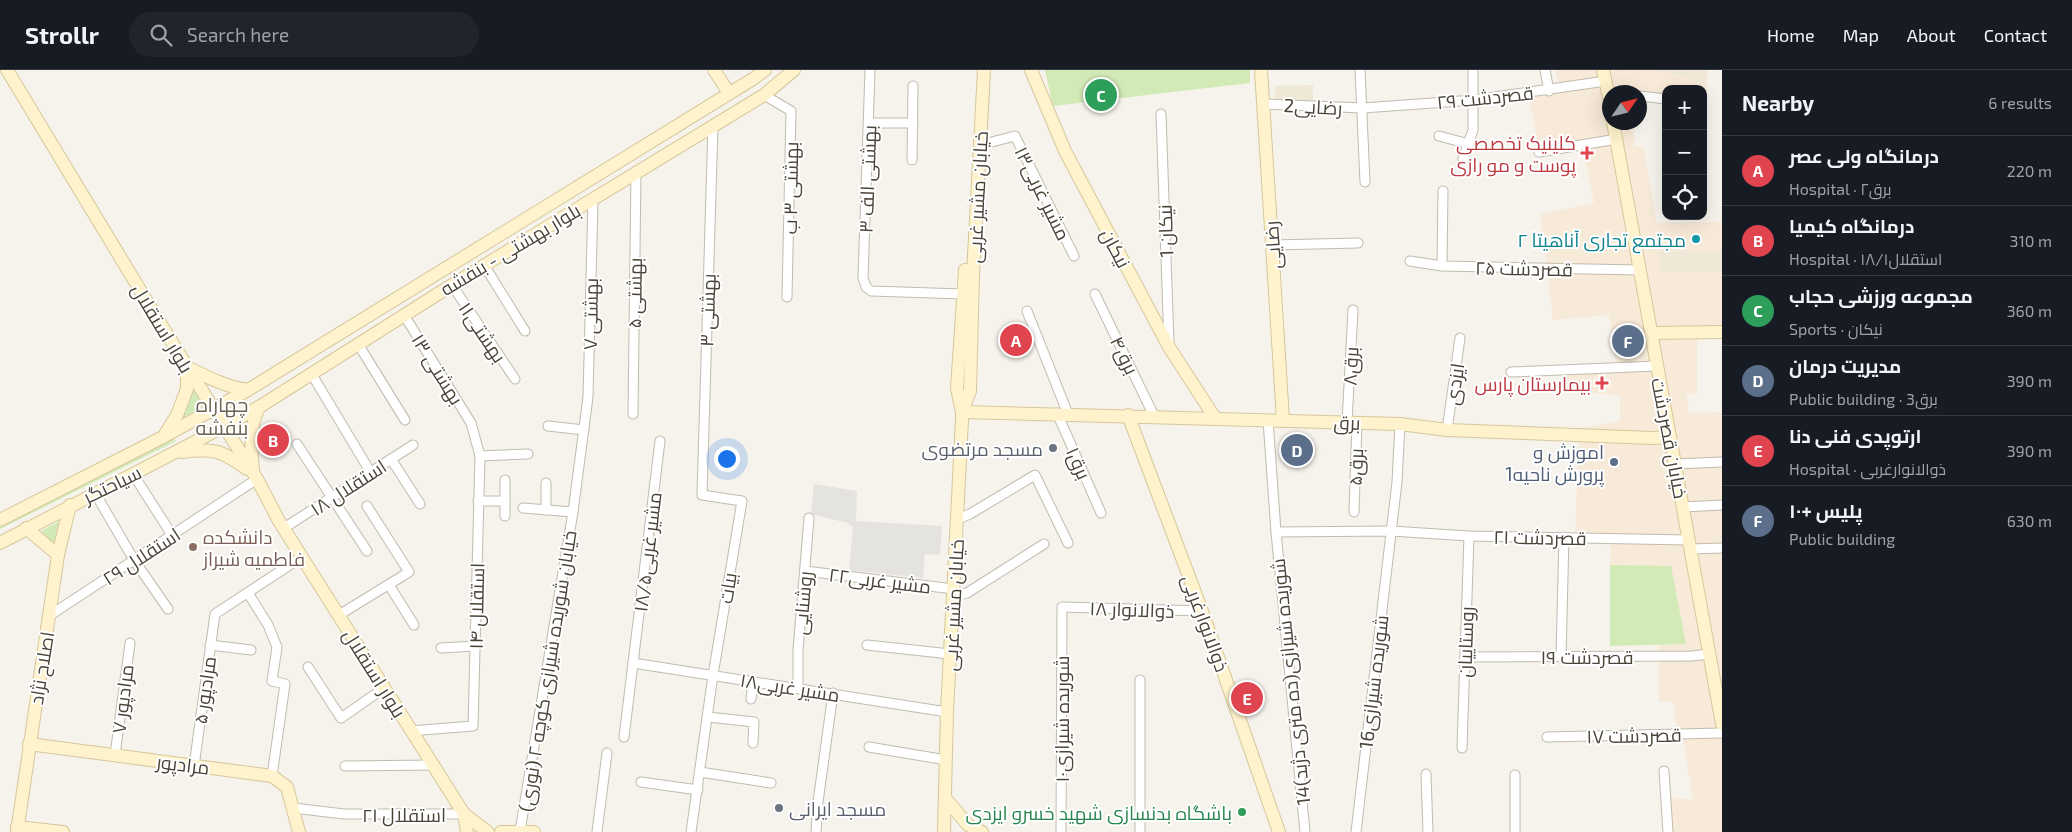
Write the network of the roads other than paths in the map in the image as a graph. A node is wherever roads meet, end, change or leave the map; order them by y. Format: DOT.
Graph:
graph roads {
  1 [pos="7,70"];
  2 [pos="714,70"];
  3 [pos="765,70"];
  4 [pos="794,70"];
  5 [pos="870,70"];
  6 [pos="978,70"];
  7 [pos="984,70"];
  8 [pos="1031,70"];
  9 [pos="1261,70"];
  10 [pos="1360,70"];
  11 [pos="1473,70"];
  12 [pos="1545,70"];
  13 [pos="1604,76"];
  14 [pos="913,86"];
  15 [pos="1549,90"];
  16 [pos="729,93"];
  17 [pos="764,95"];
  18 [pos="1647,97"];
  19 [pos="1662,99"];
  20 [pos="1474,100"];
  21 [pos="1263,104"];
  22 [pos="1363,108"];
  23 [pos="1161,114"];
  24 [pos="869,123"];
  25 [pos="913,123"];
  26 [pos="713,125"];
  27 [pos="1615,130"];
  28 [pos="1439,136"];
  29 [pos="1616,139"];
  30 [pos="1469,144"];
  31 [pos="980,145"];
  32 [pos="1539,152"];
  33 [pos="1463,159"];
  34 [pos="912,160"];
  35 [pos="636,172"];
  36 [pos="1365,182"];
  37 [pos="1443,191"];
  38 [pos="593,199"];
  39 [pos="544,207"];
  40 [pos="554,222"];
  41 [pos="1358,243"];
  42 [pos="1272,245"];
  43 [pos="1074,256"];
  44 [pos="1410,261"];
  45 [pos="484,266"];
  46 [pos="1442,266"];
  47 [pos="1639,270"];
  48 [pos="452,285"];
  49 [pos="963,294"];
  50 [pos="1095,294"];
  51 [pos="787,297"];
  52 [pos="1353,310"];
  53 [pos="1027,311"];
  54 [pos="404,315"];
  55 [pos="524,332"];
  56 [pos="1651,332"];
  57 [pos="1722,332"];
  58 [pos="1460,338"];
  59 [pos="358,344"];
  60 [pos="1169,347"];
  61 [pos="1657,366"];
  62 [pos="187,367"];
  63 [pos="1512,372"];
  64 [pos="310,373"];
  65 [pos="515,379"];
  66 [pos="248,390"];
  67 [pos="259,406"];
  68 [pos="213,409"];
  69 [pos="962,412"];
  70 [pos="1063,413"];
  71 [pos="633,414"];
  72 [pos="1128,415"];
  73 [pos="1154,416"];
  74 [pos="1215,418"];
  75 [pos="405,420"];
  76 [pos="1268,420"];
  77 [pos="1283,420"];
  78 [pos="1352,422"];
  79 [pos="471,423"];
  80 [pos="1400,424"];
  81 [pos="224,426"];
  82 [pos="548,426"];
  83 [pos="584,430"];
  84 [pos="1447,430"];
  85 [pos="163,437"];
  86 [pos="1670,437"];
  87 [pos="660,441"];
  88 [pos="297,444"];
  89 [pos="413,445"];
  90 [pos="173,453"];
  91 [pos="528,454"];
  92 [pos="480,456"];
  93 [pos="391,460"];
  94 [pos="1722,462"];
  95 [pos="1676,464"];
  96 [pos="371,473"];
  97 [pos="133,474"];
  98 [pos="255,476"];
  99 [pos="505,480"];
  100 [pos="546,483"];
  101 [pos="95,493"];
  102 [pos="332,498"];
  103 [pos="505,500"];
  104 [pos="742,500"];
  105 [pos="478,501"];
  106 [pos="420,504"];
  107 [pos="70,505"];
  108 [pos="1722,505"];
  109 [pos="367,506"];
  110 [pos="1683,507"];
  111 [pos="524,508"];
  112 [pos="546,510"];
  113 [pos="573,512"];
  114 [pos="1354,512"];
  115 [pos="1101,513"];
  116 [pos="505,516"];
  117 [pos="808,518"];
  118 [pos="958,519"];
  119 [pos="0,520"];
  120 [pos="26,528"];
  121 [pos="284,528"];
  122 [pos="1391,531"];
  123 [pos="1276,532"];
  124 [pos="172,535"];
  125 [pos="1469,536"];
  126 [pos="1564,537"];
  127 [pos="0,542"];
  128 [pos="1068,543"];
  129 [pos="1044,544"];
  130 [pos="1690,544"];
  131 [pos="1722,548"];
  132 [pos="367,551"];
  133 [pos="58,556"];
  134 [pos="302,557"];
  135 [pos="134,560"];
  136 [pos="805,571"];
  137 [pos="389,584"];
  138 [pos="954,592"];
  139 [pos="248,593"];
  140 [pos="1062,607"];
  141 [pos="168,609"];
  142 [pos="1202,611"];
  143 [pos="339,615"];
  144 [pos="49,616"];
  145 [pos="414,625"];
  146 [pos="130,642"];
  147 [pos="210,645"];
  148 [pos="867,645"];
  149 [pos="475,646"];
  150 [pos="441,648"];
  151 [pos="251,650"];
  152 [pos="950,654"];
  153 [pos="1710,654"];
  154 [pos="1561,656"];
  155 [pos="1465,657"];
  156 [pos="633,663"];
  157 [pos="308,667"];
  158 [pos="713,675"];
  159 [pos="1140,680"];
  160 [pos="753,681"];
  161 [pos="384,688"];
  162 [pos="798,688"];
  163 [pos="833,693"];
  164 [pos="751,699"];
  165 [pos="947,712"];
  166 [pos="708,717"];
  167 [pos="1722,724"];
  168 [pos="410,730"];
  169 [pos="1722,733"];
  170 [pos="1547,737"];
  171 [pos="624,738"];
  172 [pos="753,743"];
  173 [pos="30,744"];
  174 [pos="870,747"];
  175 [pos="1462,748"];
  176 [pos="607,752"];
  177 [pos="115,756"];
  178 [pos="946,760"];
  179 [pos="433,765"];
  180 [pos="194,766"];
  181 [pos="345,766"];
  182 [pos="1664,771"];
  183 [pos="700,772"];
  184 [pos="1426,774"];
  185 [pos="1515,775"];
  186 [pos="272,776"];
  187 [pos="641,782"];
  188 [pos="770,783"];
  189 [pos="698,790"];
  190 [pos="945,798"];
  191 [pos="294,808"];
  192 [pos="464,814"];
  193 [pos="17,830"];
  194 [pos="520,831"];
  195 [pos="63,832"];
  196 [pos="299,832"];
  197 [pos="467,832"];
  198 [pos="488,832"];
  199 [pos="501,832"];
  200 [pos="534,832"];
  201 [pos="597,832"];
  202 [pos="691,832"];
  203 [pos="816,832"];
  204 [pos="944,832"];
  205 [pos="982,832"];
  206 [pos="1061,832"];
  207 [pos="1140,832"];
  208 [pos="1279,832"];
  209 [pos="1305,832"];
  210 [pos="1356,832"];
  211 [pos="1428,832"];
  212 [pos="1515,832"];
  213 [pos="1668,832"];
  1 -- 62 [label="main road, بلوار استقلال"];
  2 -- 16 [label="main road"];
  3 -- 16 [label="main road, بلوار بهشتی - بنفشه"];
  4 -- 17 [label="main road, بلوار بهشتی - بنفشه"];
  5 -- 24 [label="street, بهشتی الف ۳"];
  6 -- 49 [label="main road, خیابان مشیر غربی"];
  7 -- 31 [label="main road, خیابان مشیر غربی"];
  8 -- 60 [label="main road, نیکان"];
  9 -- 21 [label="main road, رضایی"];
  10 -- 22 [label="street"];
  11 -- 20 [label="street"];
  12 -- 15 [label="street"];
  13 -- 15 [label="street, قصردشت ۲۹"];
  14 -- 25 [label="street"];
  15 -- 20 [label="street, قصردشت ۲۹"];
  16 -- 39 [label="main road, بلوار بهشتی - بنفشه"];
  17 -- 26 [label="main road, بلوار بهشتی - بنفشه"];
  17 -- 51 [label="street, بهشتی ۳ ب"];
  18 -- 19 [label="street"];
  20 -- 22 [label="street, قصردشت ۲۹"];
  20 -- 30 [label="street"];
  21 -- 22 [label="street, 2رضایی"];
  21 -- 42 [label="main road, رضایی"];
  22 -- 36 [label="street"];
  23 -- 60 [label="street, نیکان 1"];
  24 -- 25 [label="street"];
  24 -- 49 [label="street, بهشتی الف ۳"];
  25 -- 34 [label="street"];
  26 -- 35 [label="main road, بلوار بهشتی - بنفشه"];
  26 -- 104 [label="street, بهشتی ۳"];
  27 -- 29 [label="main road, خیابان قصردشت"];
  28 -- 30 [label="street"];
  29 -- 32 [label="street"];
  29 -- 47 [label="main road, خیابان قصردشت"];
  30 -- 33 [label="street"];
  31 -- 43 [label="street, مشیر غربی۱۳"];
  31 -- 69 [label="main road, خیابان مشیر غربی"];
  35 -- 38 [label="main road, بلوار بهشتی - بنفشه"];
  35 -- 71 [label="street, بهشتی ۵"];
  37 -- 46 [label="street"];
  38 -- 40 [label="main road, بلوار بهشتی - بنفشه"];
  38 -- 83 [label="street, بهشتی ۷"];
  39 -- 40 [label="main road"];
  39 -- 66 [label="main road, بلوار بهشتی - بنفشه"];
  40 -- 45 [label="main road, بلوار بهشتی - بنفشه"];
  41 -- 42 [label="street"];
  42 -- 77 [label="main road, رضایی"];
  44 -- 46 [label="street, قصردشت ۲۵"];
  45 -- 48 [label="main road, بلوار بهشتی - بنفشه"];
  45 -- 55 [label="street"];
  46 -- 47 [label="street, قصردشت ۲۵"];
  47 -- 56 [label="main road, خیابان قصردشت"];
  48 -- 54 [label="main road, بلوار بهشتی - بنفشه"];
  48 -- 65 [label="street, بهشتی۱۱"];
  49 -- 69 [label="main road, خیابان مشیر غربی"];
  50 -- 73 [label="street, برق۴"];
  52 -- 78 [label="street, برق۸"];
  53 -- 70 [label="street, برق۱"];
  54 -- 59 [label="main road, بلوار بهشتی - بنفشه"];
  54 -- 79 [label="street, بهشتی ۱۳"];
  56 -- 57 [label="main road"];
  56 -- 61 [label="main road, خیابان قصردشت"];
  58 -- 84 [label="street, ایزدی"];
  59 -- 64 [label="main road, بلوار بهشتی - بنفشه"];
  59 -- 75 [label="street"];
  60 -- 74 [label="main road, نیکان"];
  61 -- 63 [label="street"];
  61 -- 86 [label="main road, خیابان قصردشت"];
  62 -- 66 [label="main road"];
  62 -- 68 [label="main road, بلوار استقلال"];
  62 -- 85 [label="main road"];
  64 -- 67 [label="main road, بلوار بهشتی - بنفشه"];
  64 -- 96 [label="street"];
  66 -- 68 [label="main road, بلوار بهشتی - بنفشه"];
  67 -- 81 [label="main road, بلوار بهشتی - بنفشه"];
  67 -- 98 [label="main road"];
  68 -- 81 [label="main road, بلوار استقلال"];
  68 -- 85 [label="main road, سیاحتگر"];
  69 -- 70 [label="main road, برق"];
  69 -- 118 [label="main road, خیابان مشیر غربی"];
  70 -- 72 [label="main road, برق"];
  70 -- 115 [label="street, برق۱"];
  72 -- 73 [label="main road, برق"];
  72 -- 142 [label="main road, ذوالانوارغربی"];
  73 -- 74 [label="main road, برق"];
  74 -- 76 [label="main road, برق"];
  76 -- 77 [label="main road, برق"];
  76 -- 123 [label="street, 14شوریده شیرازی(ده متری دژبد)"];
  77 -- 78 [label="main road, برق"];
  78 -- 80 [label="main road, برق"];
  78 -- 114 [label="street, برق۵"];
  79 -- 92 [label="street, استقلال ۱۴"];
  80 -- 84 [label="main road, برق"];
  80 -- 122 [label="street, شوریده شیرازی16"];
  81 -- 90 [label="main road, سیاحتگر"];
  81 -- 98 [label="main road, بلوار استقلال"];
  82 -- 83 [label="street"];
  83 -- 113 [label="street, بهشتی ۷"];
  84 -- 86 [label="main road, برق"];
  85 -- 119 [label="main road, سیاحتگر"];
  86 -- 95 [label="main road, خیابان قصردشت"];
  87 -- 156 [label="street, مشیر غربی۱۸/۵"];
  88 -- 102 [label="street"];
  89 -- 93 [label="street, استقلال ۱۸"];
  90 -- 97 [label="main road, سیاحتگر"];
  90 -- 98 [label="main road"];
  91 -- 92 [label="street"];
  92 -- 105 [label="street, استقلال ۱۴"];
  93 -- 96 [label="street, استقلال ۱۸"];
  93 -- 106 [label="street"];
  94 -- 95 [label="street"];
  95 -- 110 [label="main road, خیابان قصردشت"];
  96 -- 102 [label="street, استقلال ۱۸"];
  97 -- 101 [label="main road, سیاحتگر"];
  97 -- 124 [label="street"];
  98 -- 121 [label="main road, بلوار استقلال"];
  98 -- 124 [label="street, ۲۹ استقلال"];
  99 -- 103 [label="street"];
  100 -- 112 [label="street"];
  101 -- 107 [label="main road, سیاحتگر"];
  101 -- 135 [label="street"];
  102 -- 121 [label="street, استقلال ۱۸"];
  102 -- 132 [label="street"];
  103 -- 105 [label="street"];
  103 -- 116 [label="street"];
  104 -- 158 [label="street, بیات"];
  105 -- 149 [label="street, استقلال ۱۴"];
  107 -- 120 [label="main road, سیاحتگر"];
  107 -- 133 [label="main road, اصلاح نژاد"];
  108 -- 110 [label="street"];
  109 -- 137 [label="street"];
  110 -- 130 [label="main road, خیابان قصردشت"];
  111 -- 112 [label="street"];
  112 -- 113 [label="street"];
  113 -- 194 [label="street, خیابان شوریده شیرازی کوچه ۲ (نوری)"];
  117 -- 136 [label="street, روشنایی"];
  118 -- 128 [label="street"];
  118 -- 138 [label="main road, خیابان مشیر غربی"];
  120 -- 127 [label="main road, سیاحتگر"];
  120 -- 133 [label="main road"];
  121 -- 134 [label="main road, بلوار استقلال"];
  122 -- 123 [label="street, قصردشت ۲۱"];
  122 -- 125 [label="street, قصردشت ۲۱"];
  122 -- 210 [label="street, شوریده شیرازی16"];
  123 -- 209 [label="street, 14شوریده شیرازی(ده متری دژبد)"];
  124 -- 135 [label="street, ۲۹ استقلال"];
  125 -- 126 [label="street, قصردشت ۲۱"];
  125 -- 155 [label="street, روستاییان"];
  126 -- 130 [label="street, قصردشت ۲۱"];
  126 -- 154 [label="street"];
  129 -- 138 [label="street"];
  130 -- 131 [label="street, قصردشت ۲۱"];
  130 -- 153 [label="main road, خیابان قصردشت"];
  133 -- 144 [label="main road, اصلاح نژاد"];
  134 -- 139 [label="street"];
  134 -- 143 [label="main road, بلوار استقلال"];
  135 -- 141 [label="street"];
  135 -- 144 [label="street, ۲۹ استقلال"];
  136 -- 138 [label="street, مشیر غربی۲۲"];
  136 -- 162 [label="street, روشنایی"];
  137 -- 143 [label="street"];
  137 -- 145 [label="street"];
  138 -- 152 [label="main road, خیابان مشیر غربی"];
  139 -- 147 [label="street, ۵ مرادپور"];
  139 -- 186 [label="street"];
  140 -- 142 [label="street, ذوالانوار ۱۸"];
  140 -- 206 [label="street, ۱۰شوریده شیرازی"];
  142 -- 208 [label="main road, ذوالانوارغربی"];
  143 -- 161 [label="main road, بلوار استقلال"];
  144 -- 173 [label="main road, اصلاح نژاد"];
  146 -- 177 [label="street, ۷ مرادپور"];
  147 -- 151 [label="street"];
  147 -- 180 [label="street, ۵ مرادپور"];
  148 -- 152 [label="street"];
  149 -- 150 [label="street"];
  149 -- 168 [label="street, استقلال ۱۴"];
  152 -- 165 [label="main road, خیابان مشیر غربی"];
  153 -- 154 [label="street, قصردشت ۱۹"];
  153 -- 167 [label="main road, خیابان قصردشت"];
  154 -- 155 [label="street, قصردشت ۱۹"];
  155 -- 175 [label="street, روستاییان"];
  156 -- 158 [label="street, مشیر غربی۱۸"];
  156 -- 171 [label="street, مشیر غربی۱۸/۵"];
  157 -- 161 [label="street"];
  158 -- 160 [label="street, مشیر غربی۱۸"];
  158 -- 166 [label="street, بیات"];
  159 -- 207 [label="street"];
  160 -- 162 [label="street, مشیر غربی۱۸"];
  160 -- 164 [label="street"];
  161 -- 168 [label="main road, بلوار استقلال"];
  162 -- 163 [label="street, مشیر غربی۱۸"];
  163 -- 165 [label="street, مشیر غربی۱۸"];
  163 -- 203 [label="street"];
  165 -- 178 [label="main road, خیابان مشیر غربی"];
  166 -- 172 [label="street"];
  166 -- 183 [label="street, بیات"];
  168 -- 179 [label="main road, بلوار استقلال"];
  169 -- 170 [label="street, قصردشت ۱۷"];
  173 -- 177 [label="main road, مرادپور"];
  173 -- 193 [label="main road, اصلاح نژاد"];
  174 -- 178 [label="street"];
  176 -- 201 [label="street"];
  177 -- 180 [label="main road, مرادپور"];
  178 -- 190 [label="main road, خیابان مشیر غربی"];
  179 -- 181 [label="street"];
  179 -- 192 [label="main road, بلوار استقلال"];
  180 -- 186 [label="main road, مرادپور"];
  182 -- 213 [label="street"];
  183 -- 188 [label="street"];
  183 -- 189 [label="street, بیات"];
  184 -- 211 [label="street"];
  185 -- 212 [label="street"];
  186 -- 191 [label="main road"];
  187 -- 189 [label="street"];
  189 -- 202 [label="street, بیات"];
  190 -- 204 [label="main road, خیابان مشیر غربی"];
  190 -- 205 [label="main road"];
  191 -- 192 [label="street, ۲۱ استقلال"];
  191 -- 196 [label="main road"];
  192 -- 197 [label="main road, بلوار استقلال"];
  192 -- 198 [label="main road, بلوار استقلال"];
  193 -- 195 [label="main road"];
  194 -- 199 [label="main road"];
  194 -- 200 [label="main road"];
}
